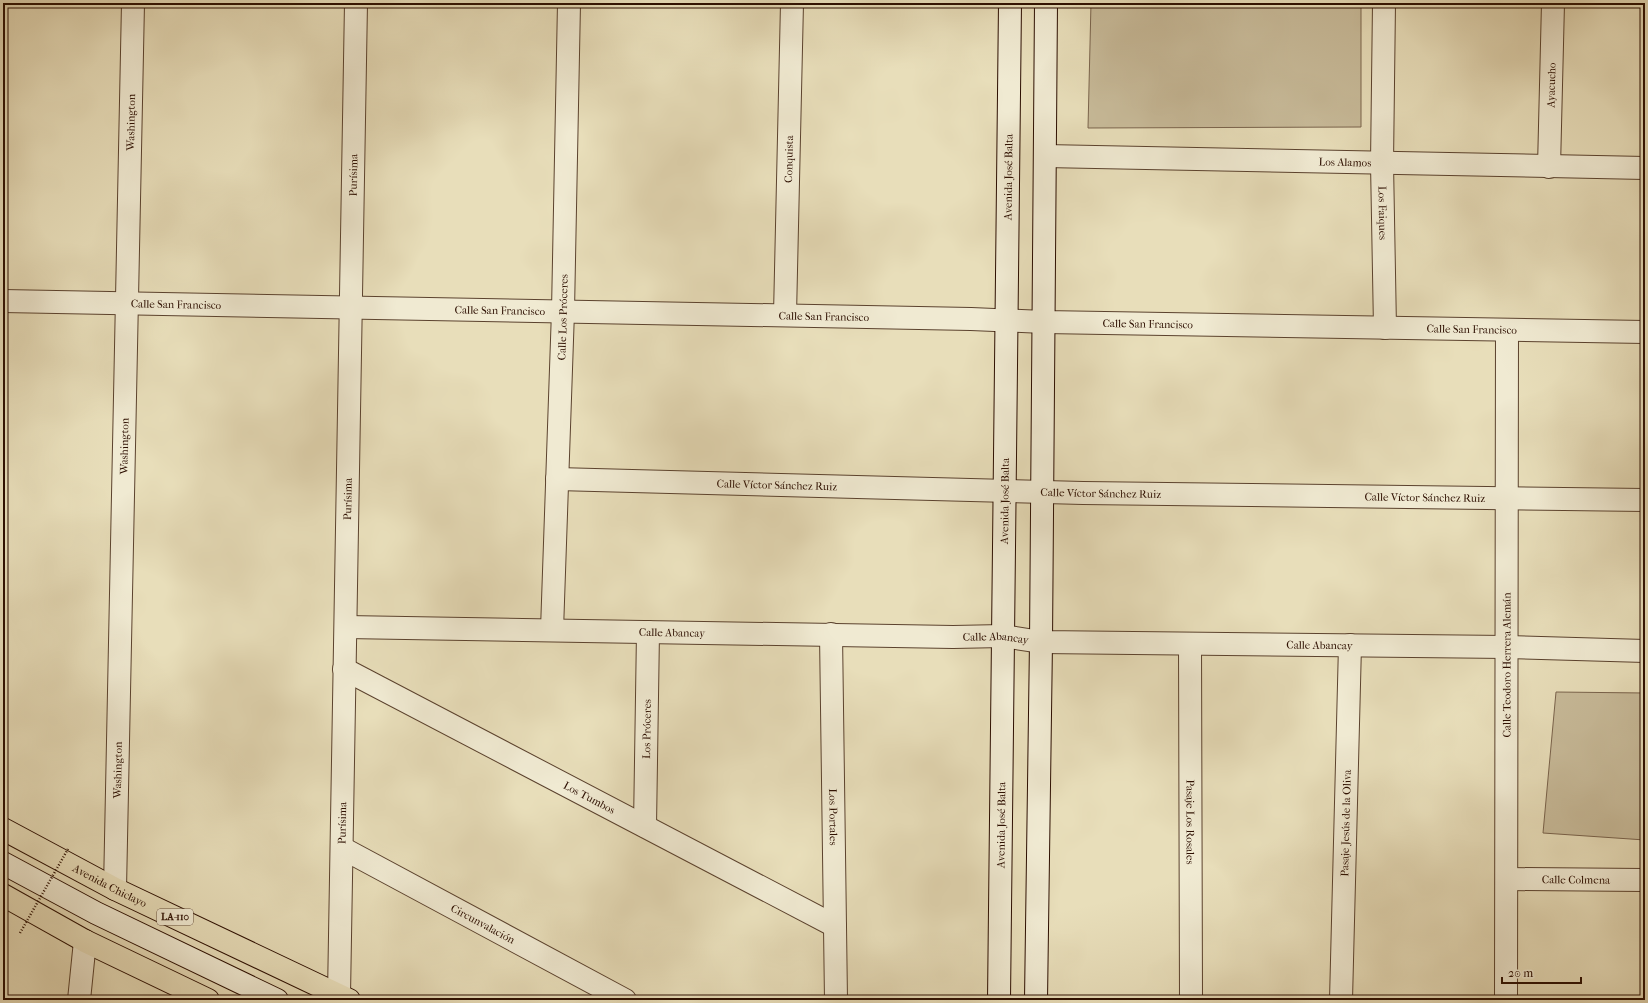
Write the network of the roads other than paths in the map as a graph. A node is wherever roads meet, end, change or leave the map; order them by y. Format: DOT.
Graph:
graph roads {
  1 [pos="133,3"];
  2 [pos="356,3"];
  3 [pos="569,3"];
  4 [pos="792,3"];
  5 [pos="1010,3"];
  6 [pos="1046,3"];
  7 [pos="1384,3"];
  8 [pos="1553,3"];
  9 [pos="1045,156"];
  10 [pos="1382,163"];
  11 [pos="1549,166"];
  12 [pos="1645,168"];
  13 [pos="3,301"];
  14 [pos="127,303"];
  15 [pos="351,307"];
  16 [pos="562,311"];
  17 [pos="785,316"];
  18 [pos="1006,320"];
  19 [pos="1044,322"];
  20 [pos="1385,328"];
  21 [pos="1507,330"];
  22 [pos="1645,332"];
  23 [pos="557,479"];
  24 [pos="1005,491"];
  25 [pos="1042,492"];
  26 [pos="1507,498"];
  27 [pos="1645,500"];
  28 [pos="346,627"];
  29 [pos="552,630"];
  30 [pos="648,632"];
  31 [pos="831,634"];
  32 [pos="1003,636"];
  33 [pos="1041,642"];
  34 [pos="1190,644"];
  35 [pos="1350,646"];
  36 [pos="1507,647"];
  37 [pos="1645,651"];
  38 [pos="344,669"];
  39 [pos="645,826"];
  40 [pos="3,829"];
  41 [pos="342,848"];
  42 [pos="3,863"];
  43 [pos="1507,879"];
  44 [pos="1645,880"];
  45 [pos="115,889"];
  46 [pos="3,895"];
  47 [pos="835,926"];
  48 [pos="85,941"];
  49 [pos="344,997"];
  50 [pos="79,1000"];
  51 [pos="208,1000"];
  52 [pos="277,1000"];
  53 [pos="625,1000"];
  54 [pos="836,1000"];
  55 [pos="999,1000"];
  56 [pos="1036,1000"];
  57 [pos="1191,1000"];
  58 [pos="1341,1000"];
  59 [pos="1506,1000"];
  1 -- 14 [label="street, Washington"];
  2 -- 15 [label="street, Purísima"];
  3 -- 16 [label="street, Calle Los Próceres"];
  4 -- 17 [label="street, Conquista"];
  5 -- 18 [label="street, Avenida José Balta"];
  6 -- 9 [label="street"];
  7 -- 10 [label="street, Los Faiques"];
  8 -- 11 [label="street, Ayacucho"];
  9 -- 10 [label="street, Los Alamos"];
  9 -- 19 [label="street"];
  10 -- 11 [label="street, Los Alamos"];
  10 -- 20 [label="street, Los Faiques"];
  11 -- 12 [label="street, Los Alamos"];
  13 -- 14 [label="street, Calle San Francisco"];
  14 -- 15 [label="street, Calle San Francisco"];
  14 -- 45 [label="street, Washington"];
  15 -- 16 [label="street, Calle San Francisco"];
  15 -- 28 [label="street, Purísima"];
  16 -- 17 [label="street, Calle San Francisco"];
  16 -- 23 [label="street, Calle Los Próceres"];
  17 -- 18 [label="street, Calle San Francisco"];
  18 -- 19 [label="street, Calle San Francisco"];
  18 -- 24 [label="street, Avenida José Balta"];
  19 -- 20 [label="street, Calle San Francisco"];
  19 -- 25 [label="street"];
  20 -- 21 [label="street, Calle San Francisco"];
  21 -- 22 [label="street, Calle San Francisco"];
  21 -- 26 [label="street, Calle Teodoro Herrera Alemán"];
  23 -- 24 [label="street, Calle Víctor Sánchez Ruiz"];
  23 -- 29 [label="street, Calle Los Próceres"];
  24 -- 25 [label="street, Calle Víctor Sánchez Ruiz"];
  24 -- 32 [label="street, Avenida José Balta"];
  25 -- 26 [label="street, Calle Víctor Sánchez Ruiz"];
  25 -- 33 [label="street"];
  26 -- 27 [label="street, Calle Víctor Sánchez Ruiz"];
  26 -- 36 [label="street, Calle Teodoro Herrera Alemán"];
  28 -- 29 [label="street, Calle Abancay"];
  28 -- 38 [label="street, Purísima"];
  29 -- 30 [label="street, Calle Abancay"];
  30 -- 31 [label="street, Calle Abancay"];
  30 -- 39 [label="street, Los Próceres"];
  31 -- 32 [label="street, Calle Abancay"];
  31 -- 47 [label="street, Los Portales"];
  32 -- 33 [label="street, Calle Abancay"];
  32 -- 55 [label="street, Avenida José Balta"];
  33 -- 34 [label="street, Calle Abancay"];
  33 -- 56 [label="street"];
  34 -- 35 [label="street, Calle Abancay"];
  34 -- 57 [label="street, Pasaje Los Rosales"];
  35 -- 36 [label="street, Calle Abancay"];
  35 -- 58 [label="street, Pasaje Jesús de la Oliva"];
  36 -- 37 [label="street, Calle Abancay"];
  36 -- 43 [label="street, Calle Teodoro Herrera Alemán"];
  38 -- 39 [label="street, Los Tumbos"];
  38 -- 41 [label="street, Purísima"];
  39 -- 47 [label="street, Los Tumbos"];
  40 -- 45 [label="main road, Avenida Chiclayo / LA-110"];
  41 -- 49 [label="street, Purísima"];
  41 -- 53 [label="street, Circunvalación"];
  42 -- 52 [label="street"];
  43 -- 44 [label="street, Calle Colmena"];
  43 -- 59 [label="street, Calle Teodoro Herrera Alemán"];
  45 -- 49 [label="main road, Avenida Chiclayo / LA-110"];
  46 -- 48 [label="main road"];
  47 -- 54 [label="street, Los Portales"];
  48 -- 50 [label="street"];
  48 -- 51 [label="main road"];
}
